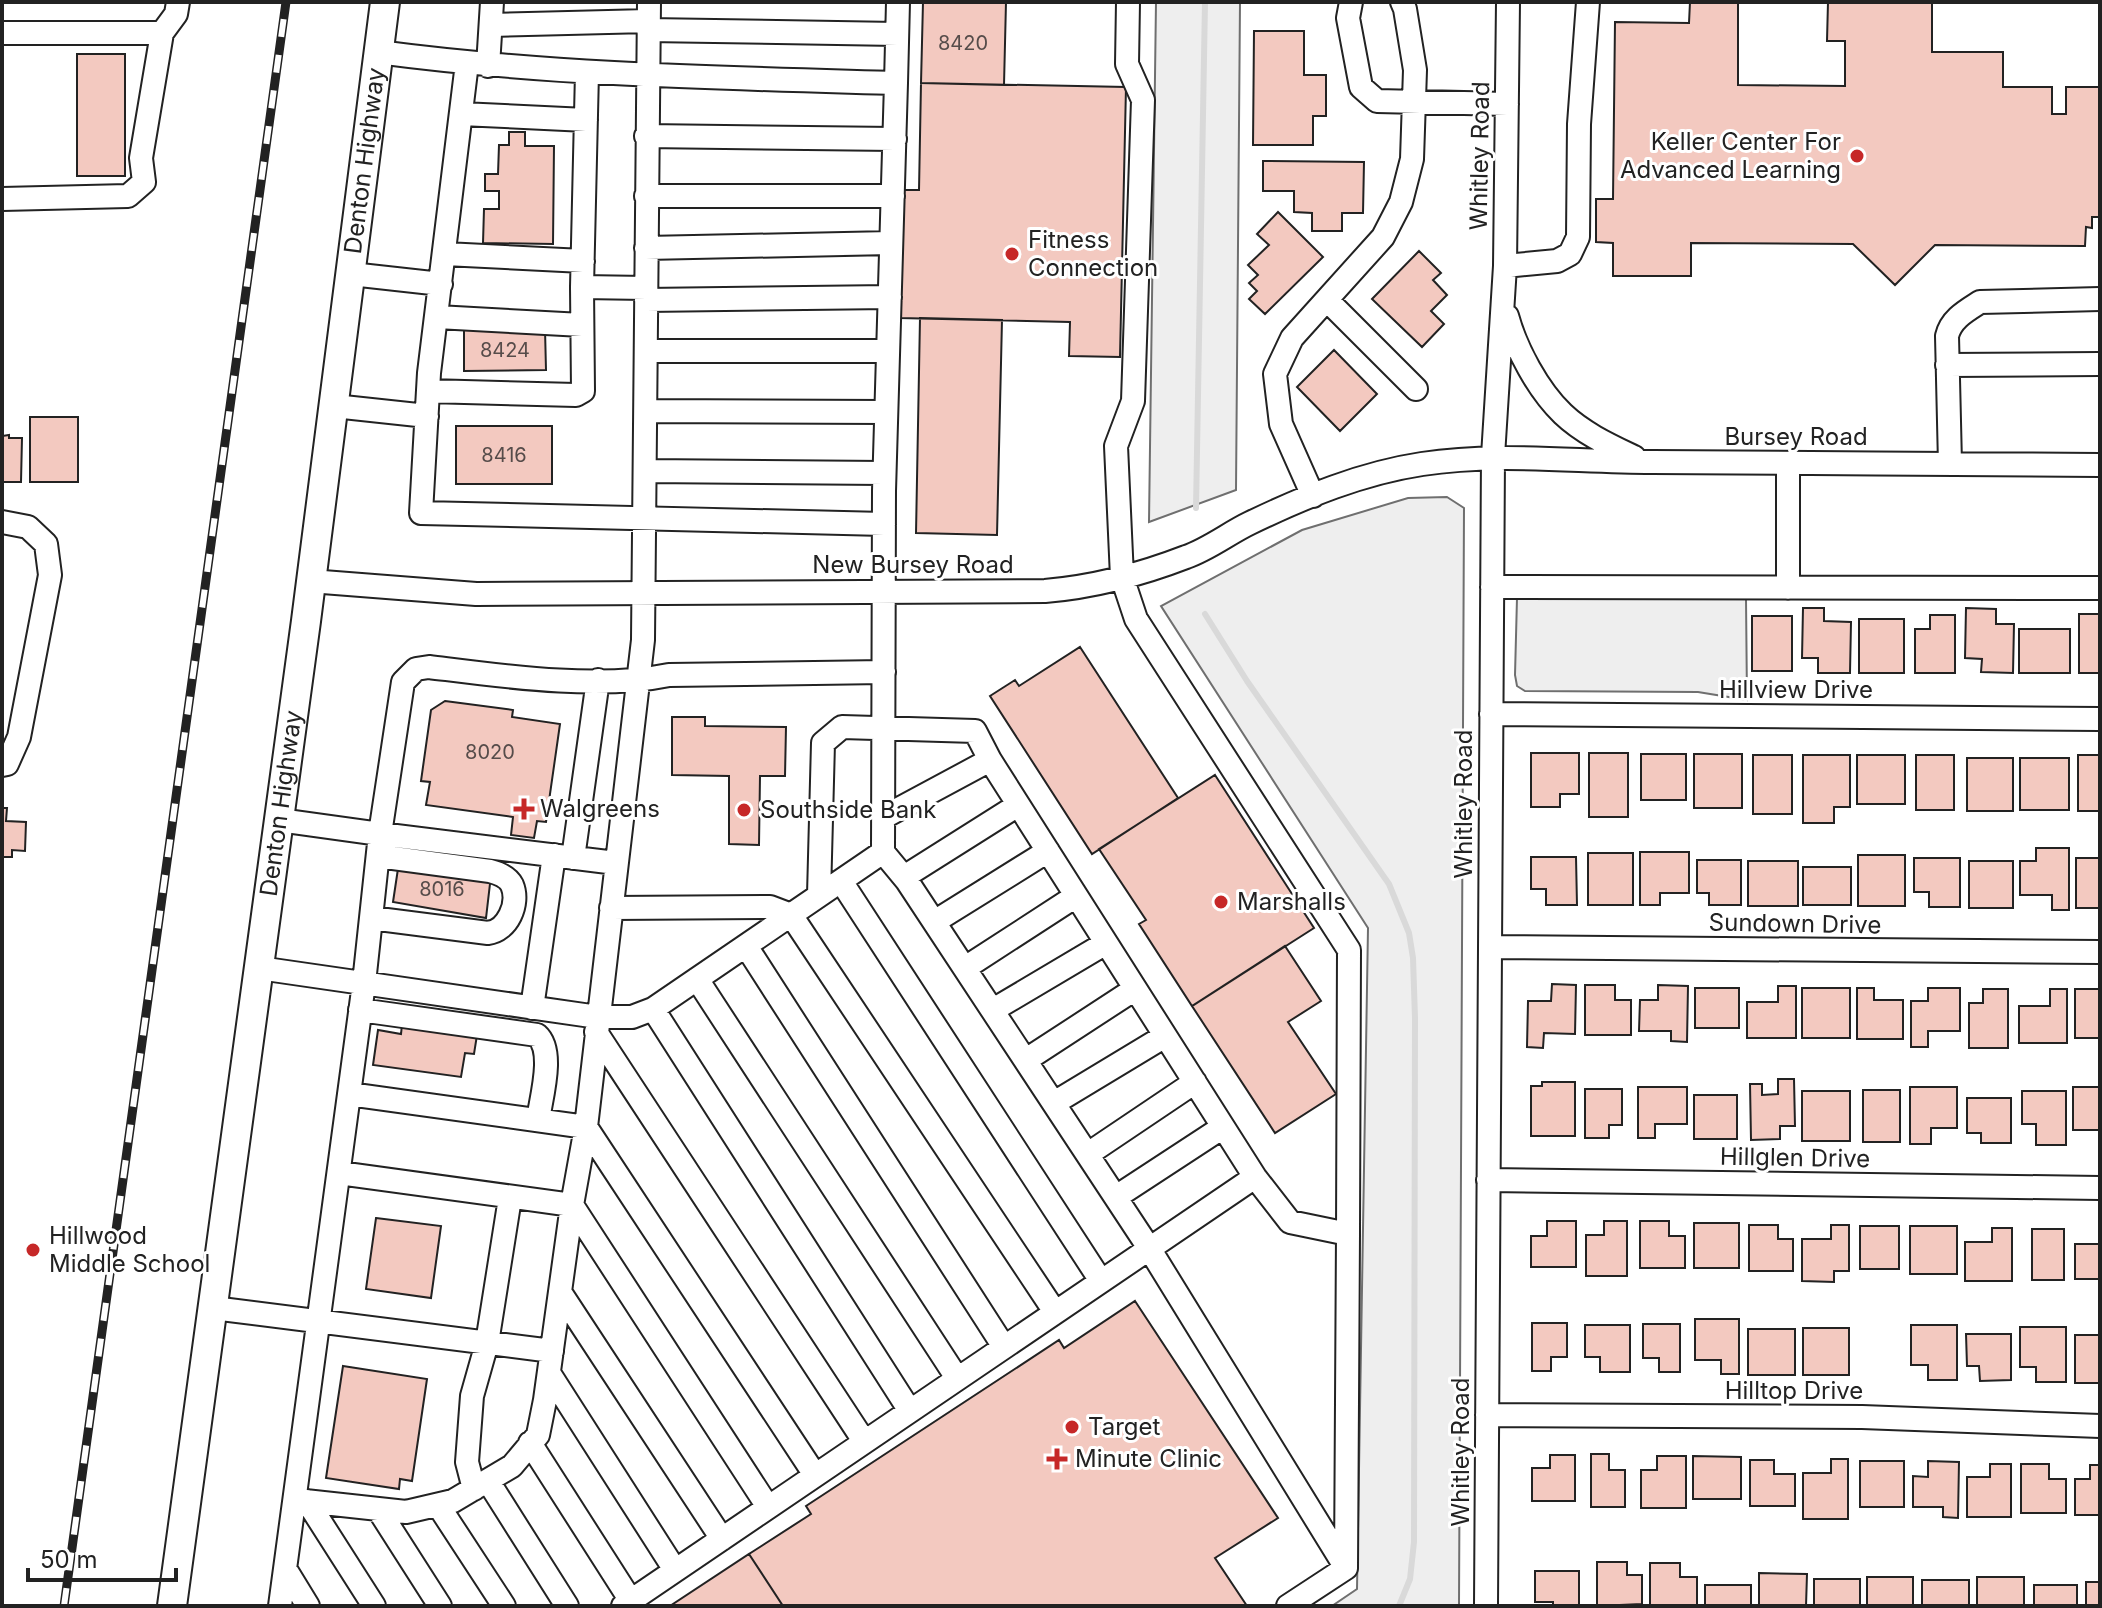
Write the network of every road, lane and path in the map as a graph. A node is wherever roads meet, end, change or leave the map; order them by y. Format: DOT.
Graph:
graph roads {
  1 [pos="178,2"];
  2 [pos="385,2"];
  3 [pos="492,2"];
  4 [pos="898,2"];
  5 [pos="1128,2"];
  6 [pos="1351,2"];
  7 [pos="1402,2"];
  8 [pos="1508,2"];
  9 [pos="1588,2"];
  10 [pos="649,18"];
  11 [pos="491,25"];
  12 [pos="2,33"];
  13 [pos="162,33"];
  14 [pos="897,34"];
  15 [pos="378,52"];
  16 [pos="477,65"];
  17 [pos="587,72"];
  18 [pos="647,76"];
  19 [pos="896,83"];
  20 [pos="1414,103"];
  21 [pos="1507,104"];
  22 [pos="461,114"];
  23 [pos="586,120"];
  24 [pos="646,136"];
  25 [pos="895,139"];
  26 [pos="646,196"];
  27 [pos="893,196"];
  28 [pos="2,199"];
  29 [pos="891,243"];
  30 [pos="646,248"];
  31 [pos="445,254"];
  32 [pos="583,261"];
  33 [pos="1505,266"];
  34 [pos="351,274"];
  35 [pos="441,284"];
  36 [pos="582,287"];
  37 [pos="646,294"];
  38 [pos="890,297"];
  39 [pos="2100,299"];
  40 [pos="1327,300"];
  41 [pos="1503,302"];
  42 [pos="437,317"];
  43 [pos="582,325"];
  44 [pos="646,351"];
  45 [pos="888,351"];
  46 [pos="2100,364"];
  47 [pos="1947,365"];
  48 [pos="1416,389"];
  49 [pos="428,391"];
  50 [pos="334,406"];
  51 [pos="646,411"];
  52 [pos="886,412"];
  53 [pos="427,416"];
  54 [pos="1493,456"];
  55 [pos="1646,462"];
  56 [pos="1788,463"];
  57 [pos="1950,464"];
  58 [pos="2100,465"];
  59 [pos="646,471"];
  60 [pos="884,473"];
  61 [pos="1313,496"];
  62 [pos="646,520"];
  63 [pos="2,522"];
  64 [pos="884,524"];
  65 [pos="1122,577"];
  66 [pos="310,581"];
  67 [pos="1492,587"];
  68 [pos="1788,588"];
  69 [pos="2100,588"];
  70 [pos="884,592"];
  71 [pos="645,593"];
  72 [pos="884,672"];
  73 [pos="598,680"];
  74 [pos="638,682"];
  75 [pos="1491,714"];
  76 [pos="2100,719"];
  77 [pos="884,727"];
  78 [pos="990,760"];
  79 [pos="2,765"];
  80 [pos="1018,805"];
  81 [pos="884,817"];
  82 [pos="279,820"];
  83 [pos="380,834"];
  84 [pos="1048,851"];
  85 [pos="883,852"];
  86 [pos="378,856"];
  87 [pos="563,856"];
  88 [pos="616,863"];
  89 [pos="904,877"];
  90 [pos="841,881"];
  91 [pos="819,895"];
  92 [pos="1076,896"];
  93 [pos="611,908"];
  94 [pos="791,915"];
  95 [pos="371,918"];
  96 [pos="934,922"];
  97 [pos="1106,943"];
  98 [pos="746,946"];
  99 [pos="1490,947"];
  100 [pos="2100,952"];
  101 [pos="259,968"];
  102 [pos="965,968"];
  103 [pos="697,979"];
  104 [pos="364,983"];
  105 [pos="1135,989"];
  106 [pos="532,1008"];
  107 [pos="653,1009"];
  108 [pos="360,1010"];
  109 [pos="993,1010"];
  110 [pos="597,1024"];
  111 [pos="1165,1036"];
  112 [pos="1026,1060"];
  113 [pos="1195,1082"];
  114 [pos="349,1094"];
  115 [pos="1054,1103"];
  116 [pos="538,1120"];
  117 [pos="586,1127"];
  118 [pos="1223,1127"];
  119 [pos="1088,1154"];
  120 [pos="339,1173"];
  121 [pos="1255,1177"];
  122 [pos="1488,1180"];
  123 [pos="2100,1188"];
  124 [pos="1116,1197"];
  125 [pos="510,1198"];
  126 [pos="572,1205"];
  127 [pos="1348,1234"];
  128 [pos="1149,1248"];
  129 [pos="1101,1281"];
  130 [pos="560,1292"];
  131 [pos="213,1308"];
  132 [pos="1055,1312"];
  133 [pos="319,1321"];
  134 [pos="487,1343"];
  135 [pos="1004,1347"];
  136 [pos="550,1362"];
  137 [pos="957,1378"];
  138 [pos="910,1411"];
  139 [pos="1487,1415"];
  140 [pos="2100,1426"];
  141 [pos="864,1441"];
  142 [pos="530,1443"];
  143 [pos="815,1475"];
  144 [pos="481,1485"];
  145 [pos="301,1500"];
  146 [pos="438,1505"];
  147 [pos="768,1507"];
  148 [pos="378,1509"];
  149 [pos="722,1539"];
  150 [pos="1346,1568"];
  151 [pos="286,1570"];
  152 [pos="675,1570"];
  153 [pos="627,1603"];
  154 [pos="172,1606"];
  155 [pos="280,1606"];
  156 [pos="308,1606"];
  157 [pos="374,1606"];
  158 [pos="440,1606"];
  159 [pos="504,1606"];
  160 [pos="567,1606"];
  161 [pos="1288,1606"];
  162 [pos="1486,1606"];
  1 -- 13 [label="street"];
  2 -- 15 [label="main road, Denton Highway"];
  3 -- 11 [label="street"];
  4 -- 14 [label="street"];
  5 -- 65 [label="street"];
  6 -- 20 [label="street"];
  7 -- 20 [label="street"];
  8 -- 21 [label="street, Whitley Road"];
  9 -- 33 [label="street"];
  10 -- 11 [label="street"];
  10 -- 14 [label="street"];
  10 -- 18 [label="street"];
  11 -- 16 [label="street"];
  12 -- 13 [label="street"];
  13 -- 28 [label="street"];
  14 -- 19 [label="street"];
  15 -- 16 [label="street"];
  15 -- 34 [label="main road, Denton Highway"];
  16 -- 17 [label="street"];
  16 -- 22 [label="street"];
  17 -- 18 [label="street"];
  17 -- 23 [label="street"];
  18 -- 19 [label="street"];
  18 -- 24 [label="street"];
  19 -- 25 [label="street"];
  20 -- 21 [label="street"];
  20 -- 40 [label="street"];
  21 -- 33 [label="street, Whitley Road"];
  22 -- 23 [label="street"];
  22 -- 31 [label="street"];
  23 -- 32 [label="street"];
  24 -- 25 [label="street"];
  24 -- 26 [label="street"];
  25 -- 27 [label="street"];
  26 -- 27 [label="street"];
  26 -- 30 [label="street"];
  27 -- 29 [label="street"];
  29 -- 30 [label="street"];
  29 -- 38 [label="street"];
  30 -- 37 [label="street"];
  31 -- 32 [label="street"];
  31 -- 35 [label="street"];
  32 -- 36 [label="street"];
  33 -- 41 [label="street, Whitley Road"];
  34 -- 35 [label="street"];
  34 -- 50 [label="main road, Denton Highway"];
  35 -- 42 [label="street"];
  36 -- 37 [label="street"];
  36 -- 43 [label="street"];
  37 -- 38 [label="street"];
  37 -- 44 [label="street"];
  38 -- 45 [label="street"];
  39 -- 47 [label="street"];
  40 -- 48 [label="street"];
  40 -- 61 [label="street"];
  41 -- 54 [label="street, Whitley Road"];
  41 -- 55 [label="street"];
  42 -- 43 [label="street"];
  42 -- 49 [label="street"];
  43 -- 49 [label="street"];
  44 -- 45 [label="street"];
  44 -- 51 [label="street"];
  45 -- 52 [label="street"];
  46 -- 47 [label="street"];
  47 -- 57 [label="street"];
  49 -- 53 [label="street"];
  50 -- 53 [label="street"];
  50 -- 66 [label="main road, Denton Highway"];
  51 -- 52 [label="street"];
  51 -- 59 [label="street"];
  52 -- 60 [label="street"];
  53 -- 62 [label="street"];
  54 -- 55 [label="street, Bursey Road"];
  54 -- 61 [label="street, New Bursey Road"];
  54 -- 67 [label="street, Whitley Road"];
  55 -- 56 [label="street, Bursey Road"];
  56 -- 57 [label="street, Bursey Road"];
  56 -- 68 [label="street"];
  57 -- 58 [label="street, Bursey Road"];
  59 -- 60 [label="street"];
  59 -- 62 [label="street"];
  60 -- 64 [label="street"];
  61 -- 65 [label="street, New Bursey Road"];
  62 -- 64 [label="street"];
  62 -- 71 [label="street"];
  63 -- 79 [label="street"];
  64 -- 70 [label="street"];
  65 -- 70 [label="street, New Bursey Road"];
  65 -- 127 [label="street"];
  66 -- 71 [label="street, New Bursey Road"];
  66 -- 82 [label="main road, Denton Highway"];
  67 -- 68 [label="street"];
  67 -- 75 [label="street, Whitley Road"];
  68 -- 69 [label="street"];
  70 -- 71 [label="street, New Bursey Road"];
  70 -- 72 [label="street"];
  71 -- 74 [label="street"];
  72 -- 74 [label="street"];
  72 -- 77 [label="street"];
  73 -- 74 [label="street"];
  73 -- 83 [label="street"];
  73 -- 87 [label="street"];
  74 -- 88 [label="street"];
  75 -- 76 [label="street, Hillview Drive"];
  75 -- 99 [label="street, Whitley Road"];
  77 -- 78 [label="street"];
  77 -- 81 [label="street"];
  77 -- 91 [label="street"];
  78 -- 80 [label="street"];
  78 -- 81 [label="street"];
  80 -- 84 [label="street"];
  80 -- 89 [label="street"];
  81 -- 85 [label="street"];
  82 -- 83 [label="street"];
  82 -- 101 [label="main road, Denton Highway"];
  83 -- 86 [label="street"];
  83 -- 87 [label="street"];
  84 -- 92 [label="street"];
  84 -- 96 [label="street"];
  85 -- 89 [label="street"];
  85 -- 90 [label="street"];
  86 -- 95 [label="street"];
  86 -- 95 [label="street"];
  87 -- 88 [label="street"];
  87 -- 106 [label="street"];
  88 -- 93 [label="street"];
  89 -- 96 [label="street"];
  90 -- 91 [label="street"];
  90 -- 129 [label="street"];
  91 -- 94 [label="street"];
  92 -- 97 [label="street"];
  92 -- 102 [label="street"];
  93 -- 94 [label="street"];
  93 -- 110 [label="street"];
  94 -- 98 [label="street"];
  94 -- 132 [label="street"];
  95 -- 104 [label="street"];
  96 -- 102 [label="street"];
  97 -- 105 [label="street"];
  97 -- 109 [label="street"];
  98 -- 103 [label="street"];
  98 -- 135 [label="street"];
  99 -- 100 [label="street, Sundown Drive"];
  99 -- 122 [label="street, Whitley Road"];
  101 -- 104 [label="street"];
  101 -- 131 [label="main road, Denton Highway"];
  102 -- 109 [label="street"];
  103 -- 107 [label="street"];
  103 -- 137 [label="street"];
  104 -- 106 [label="street"];
  104 -- 108 [label="street"];
  105 -- 111 [label="street"];
  105 -- 112 [label="street"];
  106 -- 110 [label="street"];
  107 -- 110 [label="street"];
  107 -- 138 [label="street"];
  108 -- 114 [label="street"];
  108 -- 116 [label="street"];
  109 -- 112 [label="street"];
  110 -- 117 [label="street"];
  110 -- 141 [label="street"];
  111 -- 113 [label="street"];
  111 -- 115 [label="street"];
  112 -- 115 [label="street"];
  113 -- 118 [label="street"];
  113 -- 119 [label="street"];
  114 -- 116 [label="street"];
  114 -- 120 [label="street"];
  115 -- 119 [label="street"];
  116 -- 117 [label="street"];
  117 -- 126 [label="street"];
  117 -- 143 [label="street"];
  118 -- 121 [label="street"];
  118 -- 124 [label="street"];
  119 -- 124 [label="street"];
  120 -- 125 [label="street"];
  120 -- 133 [label="street"];
  121 -- 127 [label="street"];
  121 -- 128 [label="street"];
  122 -- 123 [label="street, Hillglen Drive"];
  122 -- 139 [label="street, Whitley Road"];
  124 -- 128 [label="street"];
  125 -- 126 [label="street"];
  125 -- 134 [label="street"];
  126 -- 130 [label="street"];
  126 -- 147 [label="street"];
  127 -- 150 [label="street"];
  128 -- 129 [label="street"];
  128 -- 150 [label="street"];
  129 -- 132 [label="street"];
  130 -- 136 [label="street"];
  130 -- 149 [label="street"];
  131 -- 133 [label="street"];
  131 -- 154 [label="main road, Denton Highway"];
  132 -- 135 [label="street"];
  133 -- 134 [label="street"];
  133 -- 145 [label="street"];
  134 -- 136 [label="street"];
  134 -- 144 [label="street"];
  135 -- 137 [label="street"];
  136 -- 142 [label="street"];
  136 -- 152 [label="street"];
  137 -- 138 [label="street"];
  138 -- 141 [label="street"];
  139 -- 140 [label="street, Hilltop Drive"];
  139 -- 162 [label="street, Whitley Road"];
  141 -- 143 [label="street"];
  142 -- 144 [label="street"];
  142 -- 153 [label="street"];
  143 -- 147 [label="street"];
  144 -- 146 [label="street"];
  144 -- 160 [label="street"];
  145 -- 148 [label="street"];
  145 -- 151 [label="street"];
  145 -- 157 [label="street"];
  146 -- 148 [label="street"];
  146 -- 159 [label="street"];
  147 -- 149 [label="street"];
  148 -- 158 [label="street"];
  149 -- 152 [label="street"];
  150 -- 161 [label="street"];
  151 -- 155 [label="street"];
  151 -- 156 [label="street"];
  152 -- 153 [label="street"];
}
